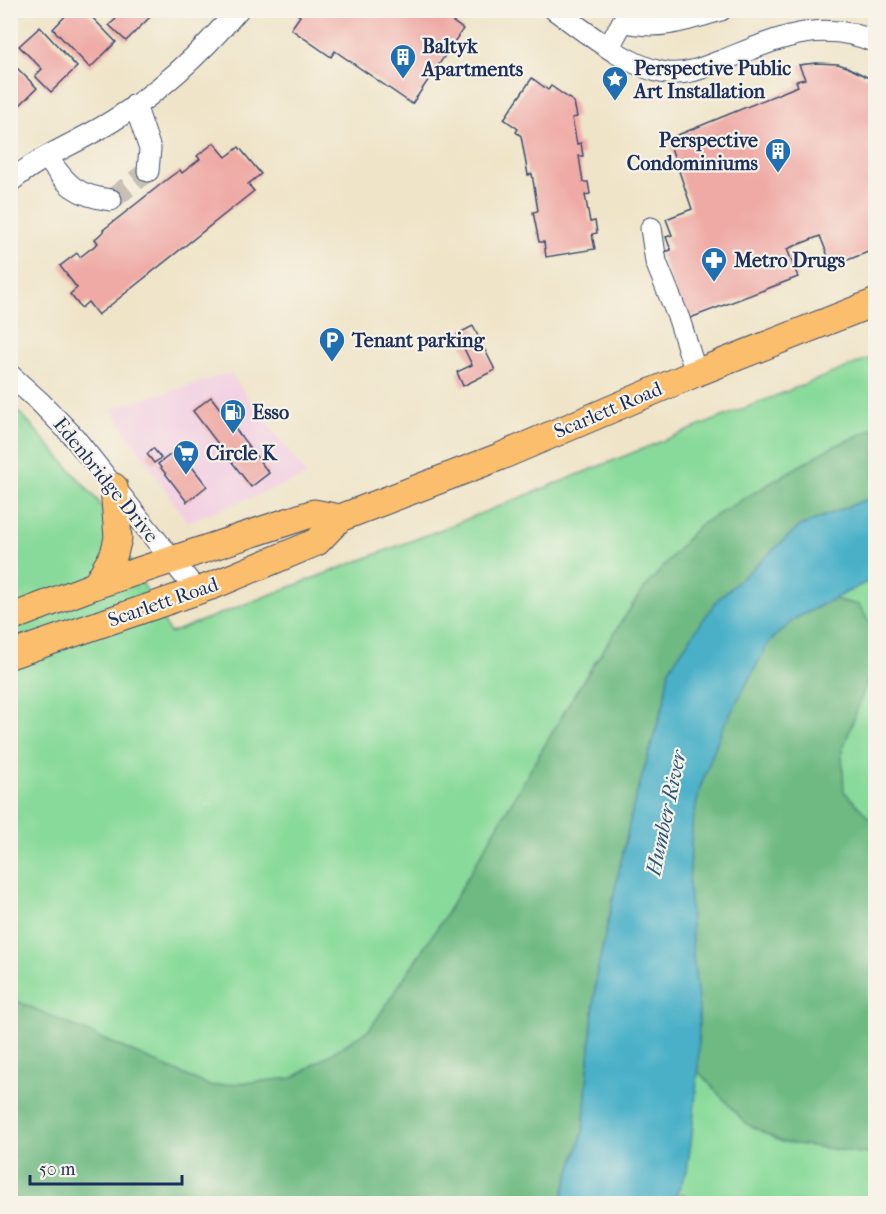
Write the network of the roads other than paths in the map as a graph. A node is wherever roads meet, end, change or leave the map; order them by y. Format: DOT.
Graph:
graph roads {
  1 [pos="238,10"];
  2 [pos="555,10"];
  3 [pos="721,10"];
  4 [pos="833,20"];
  5 [pos="876,42"];
  6 [pos="609,47"];
  7 [pos="135,105"];
  8 [pos="47,157"];
  9 [pos="148,171"];
  10 [pos="10,182"];
  11 [pos="111,200"];
  12 [pos="651,228"];
  13 [pos="876,302"];
  14 [pos="696,372"];
  15 [pos="10,375"];
  16 [pos="114,487"];
  17 [pos="340,518"];
  18 [pos="170,560"];
  19 [pos="96,585"];
  20 [pos="196,590"];
  21 [pos="10,618"];
  22 [pos="10,655"];
  1 -- 7 [label="street"];
  2 -- 6 [label="street"];
  3 -- 6 [label="street"];
  4 -- 5 [label="street"];
  4 -- 6 [label="street"];
  7 -- 8 [label="street"];
  7 -- 9 [label="street"];
  8 -- 10 [label="street"];
  8 -- 11 [label="street"];
  12 -- 14 [label="street"];
  13 -- 14 [label="main road, Scarlett Road"];
  14 -- 17 [label="main road, Scarlett Road"];
  15 -- 16 [label="street, Edenbridge Drive"];
  16 -- 18 [label="street, Edenbridge Drive"];
  16 -- 19 [label="main road"];
  17 -- 18 [label="main road, Scarlett Road"];
  17 -- 20 [label="main road, Scarlett Road"];
  18 -- 19 [label="main road, Scarlett Road"];
  18 -- 20 [label="street, Edenbridge Drive"];
  19 -- 21 [label="main road, Scarlett Road"];
  20 -- 22 [label="main road, Scarlett Road"];
}
